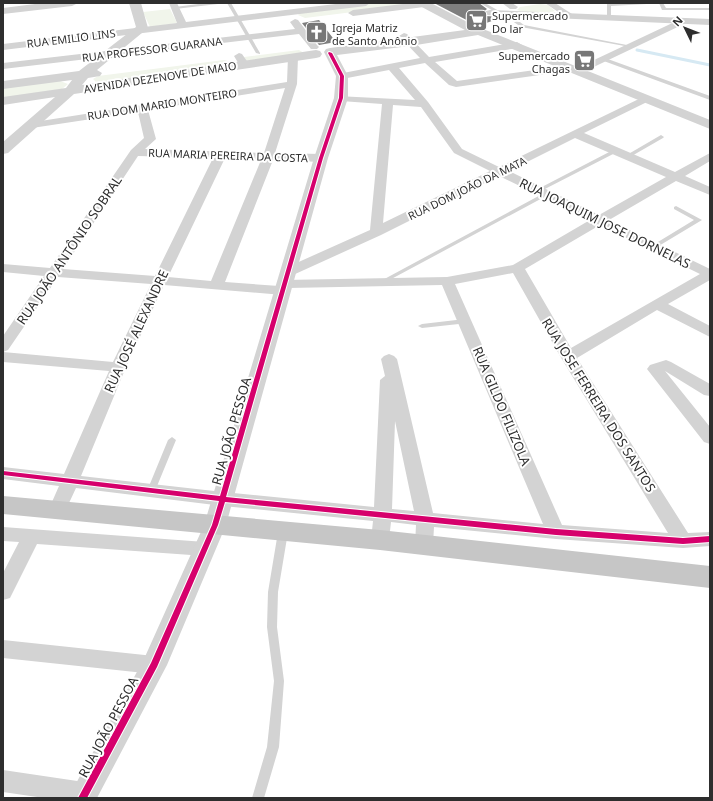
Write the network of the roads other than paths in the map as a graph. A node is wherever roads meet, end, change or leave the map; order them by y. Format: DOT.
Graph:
graph roads {
  1 [pos="72,3"];
  2 [pos="135,3"];
  3 [pos="218,3"];
  4 [pos="229,3"];
  5 [pos="366,3"];
  6 [pos="482,3"];
  7 [pos="536,3"];
  8 [pos="549,3"];
  9 [pos="647,3"];
  10 [pos="661,3"];
  11 [pos="423,4"];
  12 [pos="174,5"];
  13 [pos="502,9"];
  14 [pos="710,9"];
  15 [pos="3,11"];
  16 [pos="292,16"];
  17 [pos="570,16"];
  18 [pos="609,17"];
  19 [pos="237,18"];
  20 [pos="455,20"];
  21 [pos="683,21"];
  22 [pos="710,22"];
  23 [pos="183,24"];
  24 [pos="474,29"];
  25 [pos="140,30"];
  26 [pos="301,31"];
  27 [pos="248,38"];
  28 [pos="408,39"];
  29 [pos="517,45"];
  30 [pos="3,46"];
  31 [pos="630,46"];
  32 [pos="322,50"];
  33 [pos="258,53"];
  34 [pos="110,54"];
  35 [pos="293,57"];
  36 [pos="603,59"];
  37 [pos="241,60"];
  38 [pos="427,60"];
  39 [pos="3,66"];
  40 [pos="154,66"];
  41 [pos="392,67"];
  42 [pos="571,68"];
  43 [pos="107,72"];
  44 [pos="84,74"];
  45 [pos="342,76"];
  46 [pos="292,84"];
  47 [pos="3,85"];
  48 [pos="71,90"];
  49 [pos="341,98"];
  50 [pos="710,98"];
  51 [pos="3,100"];
  52 [pos="645,100"];
  53 [pos="388,101"];
  54 [pos="424,104"];
  55 [pos="142,107"];
  56 [pos="32,125"];
  57 [pos="710,125"];
  58 [pos="576,134"];
  59 [pos="661,136"];
  60 [pos="3,150"];
  61 [pos="616,151"];
  62 [pos="136,152"];
  63 [pos="222,154"];
  64 [pos="269,155"];
  65 [pos="628,156"];
  66 [pos="710,156"];
  67 [pos="321,158"];
  68 [pos="500,172"];
  69 [pos="675,176"];
  70 [pos="710,191"];
  71 [pos="543,192"];
  72 [pos="676,208"];
  73 [pos="599,219"];
  74 [pos="376,232"];
  75 [pos="655,246"];
  76 [pos="3,268"];
  77 [pos="517,268"];
  78 [pos="53,272"];
  79 [pos="710,274"];
  80 [pos="160,280"];
  81 [pos="447,281"];
  82 [pos="285,282"];
  83 [pos="380,282"];
  84 [pos="217,284"];
  85 [pos="658,305"];
  86 [pos="465,321"];
  87 [pos="422,326"];
  88 [pos="710,332"];
  89 [pos="3,347"];
  90 [pos="568,356"];
  91 [pos="3,357"];
  92 [pos="118,367"];
  93 [pos="710,391"];
  94 [pos="710,438"];
  95 [pos="172,440"];
  96 [pos="3,474"];
  97 [pos="69,481"];
  98 [pos="151,490"];
  99 [pos="223,499"];
  100 [pos="3,505"];
  101 [pos="57,511"];
  102 [pos="383,514"];
  103 [pos="425,518"];
  104 [pos="214,525"];
  105 [pos="283,532"];
  106 [pos="556,532"];
  107 [pos="3,534"];
  108 [pos="31,537"];
  109 [pos="710,539"];
  110 [pos="380,540"];
  111 [pos="683,541"];
  112 [pos="424,545"];
  113 [pos="205,549"];
  114 [pos="710,577"];
  115 [pos="3,592"];
  116 [pos="3,649"];
  117 [pos="154,665"];
  118 [pos="3,781"];
  119 [pos="83,796"];
  120 [pos="258,798"];
  1 -- 15 [label="street"];
  2 -- 25 [label="street"];
  3 -- 12 [label="lane"];
  4 -- 19 [label="lane"];
  5 -- 16 [label="street"];
  6 -- 13 [label="lane"];
  7 -- 13 [label="street"];
  8 -- 17 [label="street"];
  9 -- 18 [label="lane"];
  10 -- 14 [label="lane"];
  11 -- 16 [label="street"];
  11 -- 20 [label="street"];
  12 -- 23 [label="street"];
  13 -- 17 [label="street"];
  13 -- 20 [label="street"];
  13 -- 31 [label="lane"];
  16 -- 19 [label="street, RUA EMILIO LINS"];
  16 -- 26 [label="street"];
  17 -- 18 [label="street"];
  18 -- 21 [label="street"];
  19 -- 23 [label="street, RUA EMILIO LINS"];
  19 -- 27 [label="lane"];
  20 -- 24 [label="street"];
  21 -- 22 [label="street"];
  21 -- 31 [label="street"];
  23 -- 25 [label="street, RUA EMILIO LINS"];
  24 -- 28 [label="street, AVENIDA DEZENOVE DE MAIO"];
  24 -- 29 [label="street"];
  25 -- 30 [label="street, RUA EMILIO LINS"];
  25 -- 34 [label="street"];
  26 -- 27 [label="street, RUA PROFESSOR GUARANA"];
  26 -- 32 [label="street"];
  27 -- 33 [label="lane"];
  27 -- 34 [label="street, RUA PROFESSOR GUARANA"];
  28 -- 32 [label="street, AVENIDA DEZENOVE DE MAIO"];
  28 -- 38 [label="street"];
  29 -- 38 [label="street"];
  29 -- 42 [label="street"];
  31 -- 36 [label="street"];
  32 -- 33 [label="street, AVENIDA DEZENOVE DE MAIO"];
  32 -- 35 [label="street, AVENIDA DEZENOVE DE MAIO"];
  32 -- 45 [label="street"];
  33 -- 37 [label="street, AVENIDA DEZENOVE DE MAIO"];
  34 -- 39 [label="street, RUA PROFESSOR GUARANA"];
  34 -- 44 [label="street"];
  35 -- 37 [label="street, AVENIDA DEZENOVE DE MAIO"];
  35 -- 46 [label="street"];
  36 -- 42 [label="street"];
  36 -- 50 [label="lane"];
  37 -- 40 [label="street, AVENIDA DEZENOVE DE MAIO"];
  37 -- 48 [label="street, AVENIDA DEZENOVE DE MAIO"];
  38 -- 41 [label="street"];
  38 -- 42 [label="street"];
  41 -- 45 [label="street"];
  41 -- 54 [label="street, RUA JOAQUIM JOSE DORNELAS"];
  42 -- 52 [label="street"];
  43 -- 44 [label="street, AVENIDA DEZENOVE DE MAIO"];
  44 -- 47 [label="street, AVENIDA DEZENOVE DE MAIO"];
  44 -- 48 [label="street"];
  45 -- 49 [label="street, RUA JOÃO PESSOA"];
  46 -- 55 [label="street, RUA DOM MARIO MONTEIRO"];
  46 -- 64 [label="street"];
  48 -- 51 [label="street, AVENIDA DEZENOVE DE MAIO"];
  48 -- 56 [label="street"];
  49 -- 53 [label="street"];
  49 -- 67 [label="street, RUA JOÃO PESSOA"];
  52 -- 57 [label="street"];
  52 -- 58 [label="street, RUA DOM JOÃO DA MATA"];
  53 -- 54 [label="street"];
  53 -- 74 [label="street"];
  54 -- 68 [label="street, RUA JOAQUIM JOSE DORNELAS"];
  55 -- 56 [label="street, RUA DOM MARIO MONTEIRO"];
  55 -- 62 [label="street, RUA JOÃO ANTÔNIO SOBRAL"];
  56 -- 60 [label="street"];
  58 -- 61 [label="street"];
  58 -- 68 [label="street, RUA DOM JOÃO DA MATA"];
  59 -- 65 [label="lane"];
  61 -- 65 [label="street"];
  61 -- 71 [label="lane"];
  62 -- 63 [label="street, RUA MARIA PEREIRA DA COSTA"];
  62 -- 78 [label="street, RUA JOÃO ANTÔNIO SOBRAL"];
  63 -- 64 [label="street, RUA MARIA PEREIRA DA COSTA"];
  63 -- 80 [label="street, RUA JOSÉ ALEXANDRE"];
  64 -- 67 [label="street, RUA MARIA PEREIRA DA COSTA"];
  64 -- 84 [label="street"];
  65 -- 69 [label="street"];
  66 -- 69 [label="street"];
  67 -- 82 [label="street, RUA JOÃO PESSOA"];
  68 -- 71 [label="street, RUA JOAQUIM JOSE DORNELAS"];
  68 -- 74 [label="street, RUA DOM JOÃO DA MATA"];
  69 -- 70 [label="street"];
  69 -- 73 [label="street"];
  71 -- 73 [label="street, RUA JOAQUIM JOSE DORNELAS"];
  71 -- 83 [label="lane"];
  72 -- 75 [label="lane"];
  73 -- 75 [label="street, RUA JOAQUIM JOSE DORNELAS"];
  73 -- 77 [label="street"];
  74 -- 82 [label="street, RUA DOM JOÃO DA MATA"];
  75 -- 79 [label="street, RUA JOAQUIM JOSE DORNELAS"];
  76 -- 78 [label="street"];
  77 -- 81 [label="street"];
  77 -- 90 [label="street, RUA JOSE FERREIRA DOS SANTOS"];
  78 -- 80 [label="street"];
  78 -- 89 [label="street, RUA JOÃO ANTÔNIO SOBRAL"];
  79 -- 85 [label="street"];
  80 -- 84 [label="street"];
  80 -- 92 [label="street, RUA JOSÉ ALEXANDRE"];
  81 -- 83 [label="street"];
  81 -- 86 [label="street, RUA GILDO FILIZOLA"];
  82 -- 83 [label="street"];
  82 -- 84 [label="street"];
  82 -- 99 [label="street, RUA JOÃO PESSOA"];
  85 -- 88 [label="street"];
  85 -- 90 [label="street"];
  86 -- 87 [label="lane"];
  86 -- 106 [label="street, RUA GILDO FILIZOLA"];
  90 -- 111 [label="street, RUA JOSE FERREIRA DOS SANTOS"];
  91 -- 92 [label="street"];
  92 -- 97 [label="street, RUA JOSÉ ALEXANDRE"];
  93 -- 94 [label="street"];
  95 -- 98 [label="lane"];
  96 -- 97 [label="street"];
  97 -- 98 [label="street"];
  97 -- 101 [label="street, RUA JOSÉ ALEXANDRE"];
  98 -- 99 [label="street"];
  99 -- 102 [label="street"];
  99 -- 104 [label="street, RUA JOÃO PESSOA"];
  100 -- 101 [label="main road"];
  101 -- 104 [label="main road"];
  102 -- 103 [label="street"];
  102 -- 103 [label="street"];
  102 -- 110 [label="street"];
  103 -- 106 [label="street"];
  103 -- 112 [label="street"];
  104 -- 105 [label="main road"];
  104 -- 113 [label="street, RUA JOÃO PESSOA"];
  105 -- 110 [label="main road"];
  105 -- 120 [label="lane"];
  106 -- 111 [label="street"];
  107 -- 108 [label="street"];
  108 -- 113 [label="street"];
  108 -- 115 [label="street"];
  109 -- 111 [label="street"];
  110 -- 112 [label="main road"];
  112 -- 114 [label="main road"];
  113 -- 117 [label="street, RUA JOÃO PESSOA"];
  116 -- 117 [label="street"];
  117 -- 119 [label="street, RUA JOÃO PESSOA"];
  118 -- 119 [label="street"];
}
